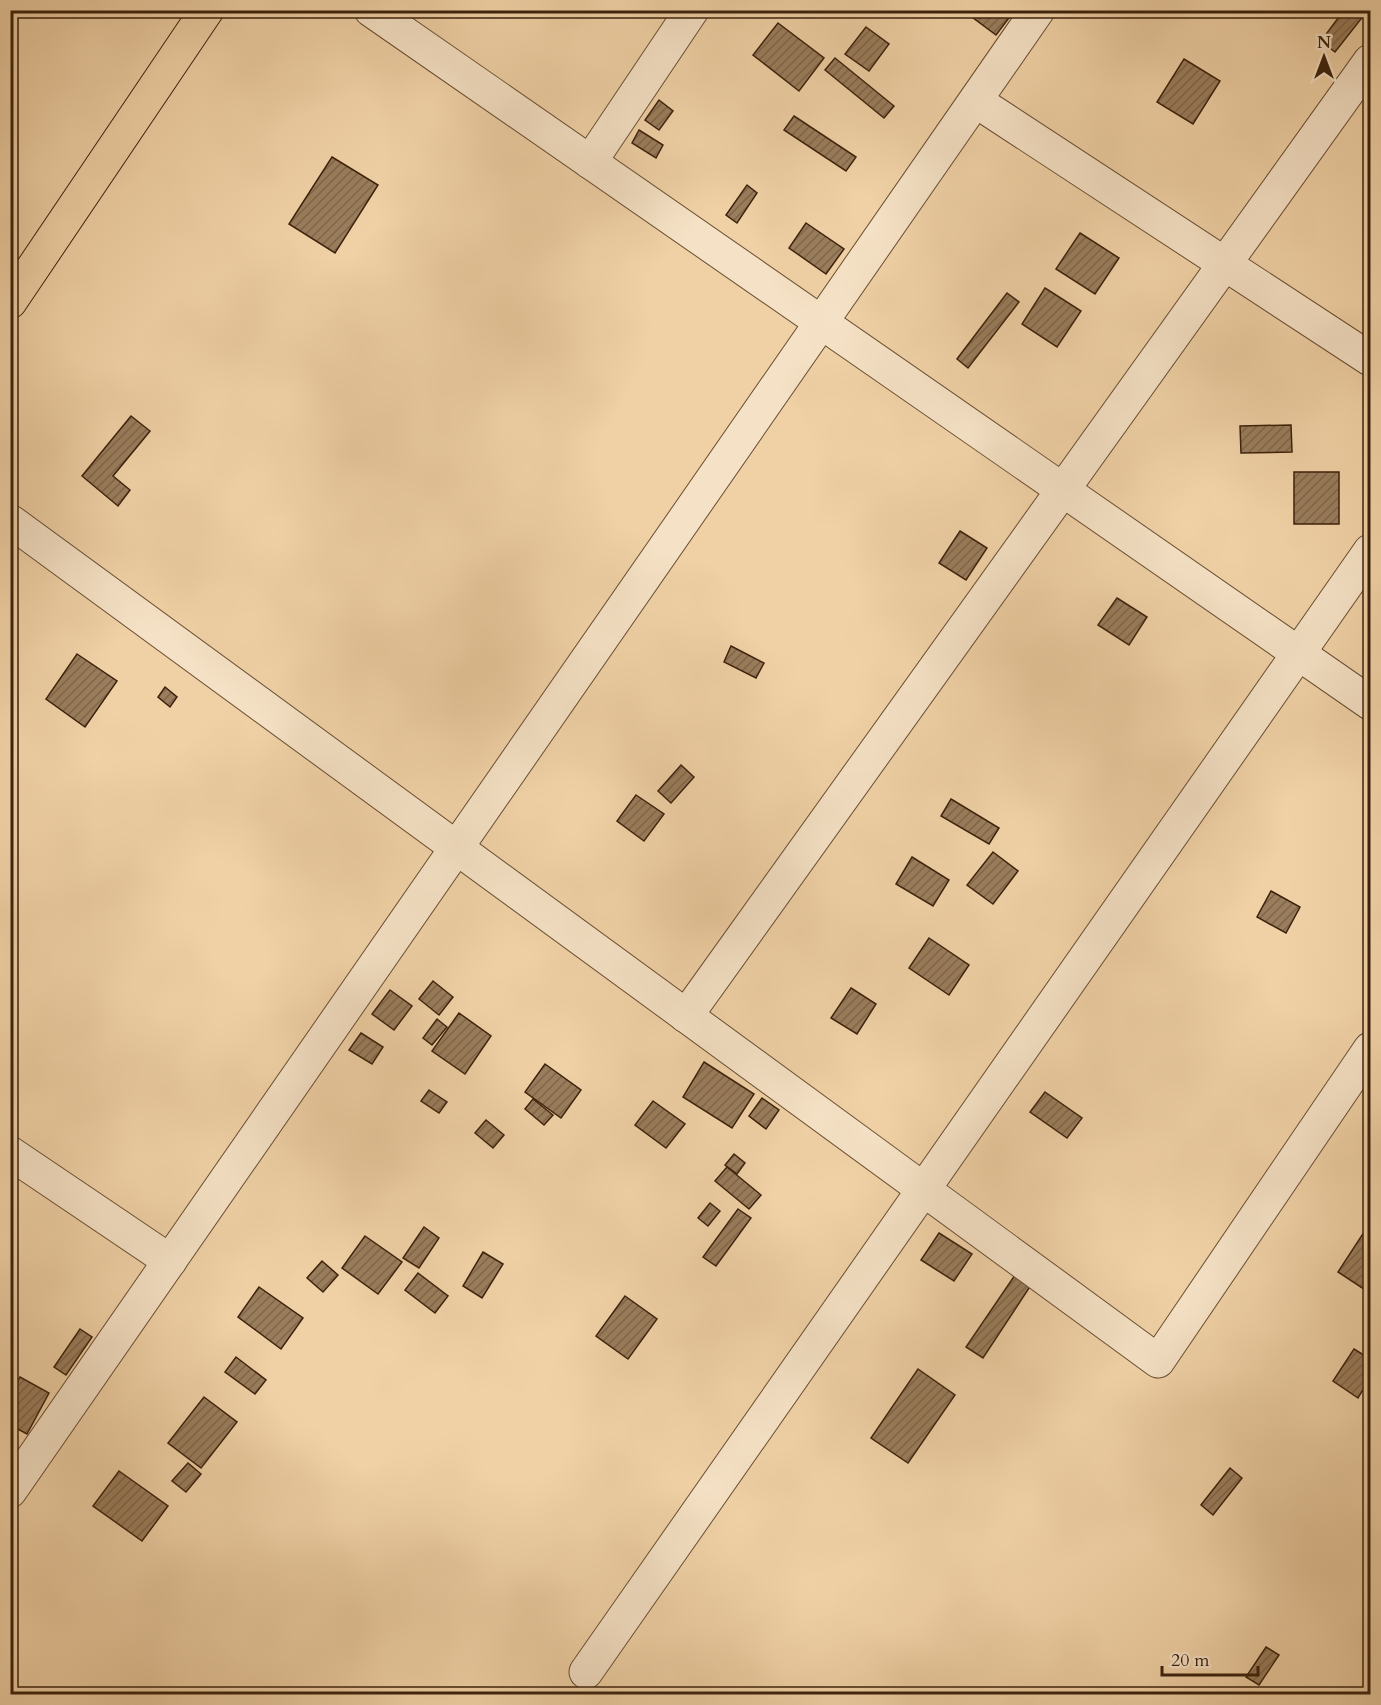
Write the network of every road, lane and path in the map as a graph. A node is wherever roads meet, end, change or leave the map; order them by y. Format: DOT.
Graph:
graph roads {
  1 [pos="371,10"];
  2 [pos="692,10"];
  3 [pos="1038,10"];
  4 [pos="200,15"];
  5 [pos="1371,61"];
  6 [pos="976,101"];
  7 [pos="590,162"];
  8 [pos="1225,264"];
  9 [pos="10,302"];
  10 [pos="821,323"];
  11 [pos="1371,358"];
  12 [pos="1063,490"];
  13 [pos="10,521"];
  14 [pos="1371,550"];
  15 [pos="1299,653"];
  16 [pos="1371,703"];
  17 [pos="456,848"];
  18 [pos="686,1016"];
  19 [pos="1371,1049"];
  20 [pos="10,1153"];
  21 [pos="922,1189"];
  22 [pos="170,1261"];
  23 [pos="10,1491"];
  24 [pos="586,1672"];
  1 -- 7 [label="street"];
  2 -- 7 [label="street"];
  3 -- 6 [label="street"];
  4 -- 9 [label="main road"];
  5 -- 8 [label="street"];
  6 -- 8 [label="street"];
  6 -- 10 [label="street"];
  7 -- 10 [label="street"];
  8 -- 11 [label="street"];
  8 -- 12 [label="street"];
  10 -- 12 [label="street"];
  10 -- 17 [label="street"];
  12 -- 15 [label="street"];
  12 -- 18 [label="street"];
  13 -- 17 [label="street"];
  14 -- 15 [label="street"];
  15 -- 16 [label="street"];
  15 -- 21 [label="street"];
  17 -- 18 [label="street"];
  17 -- 22 [label="street"];
  18 -- 21 [label="street"];
  19 -- 21 [label="street"];
  20 -- 22 [label="street"];
  21 -- 24 [label="street"];
  22 -- 23 [label="street"];
}
